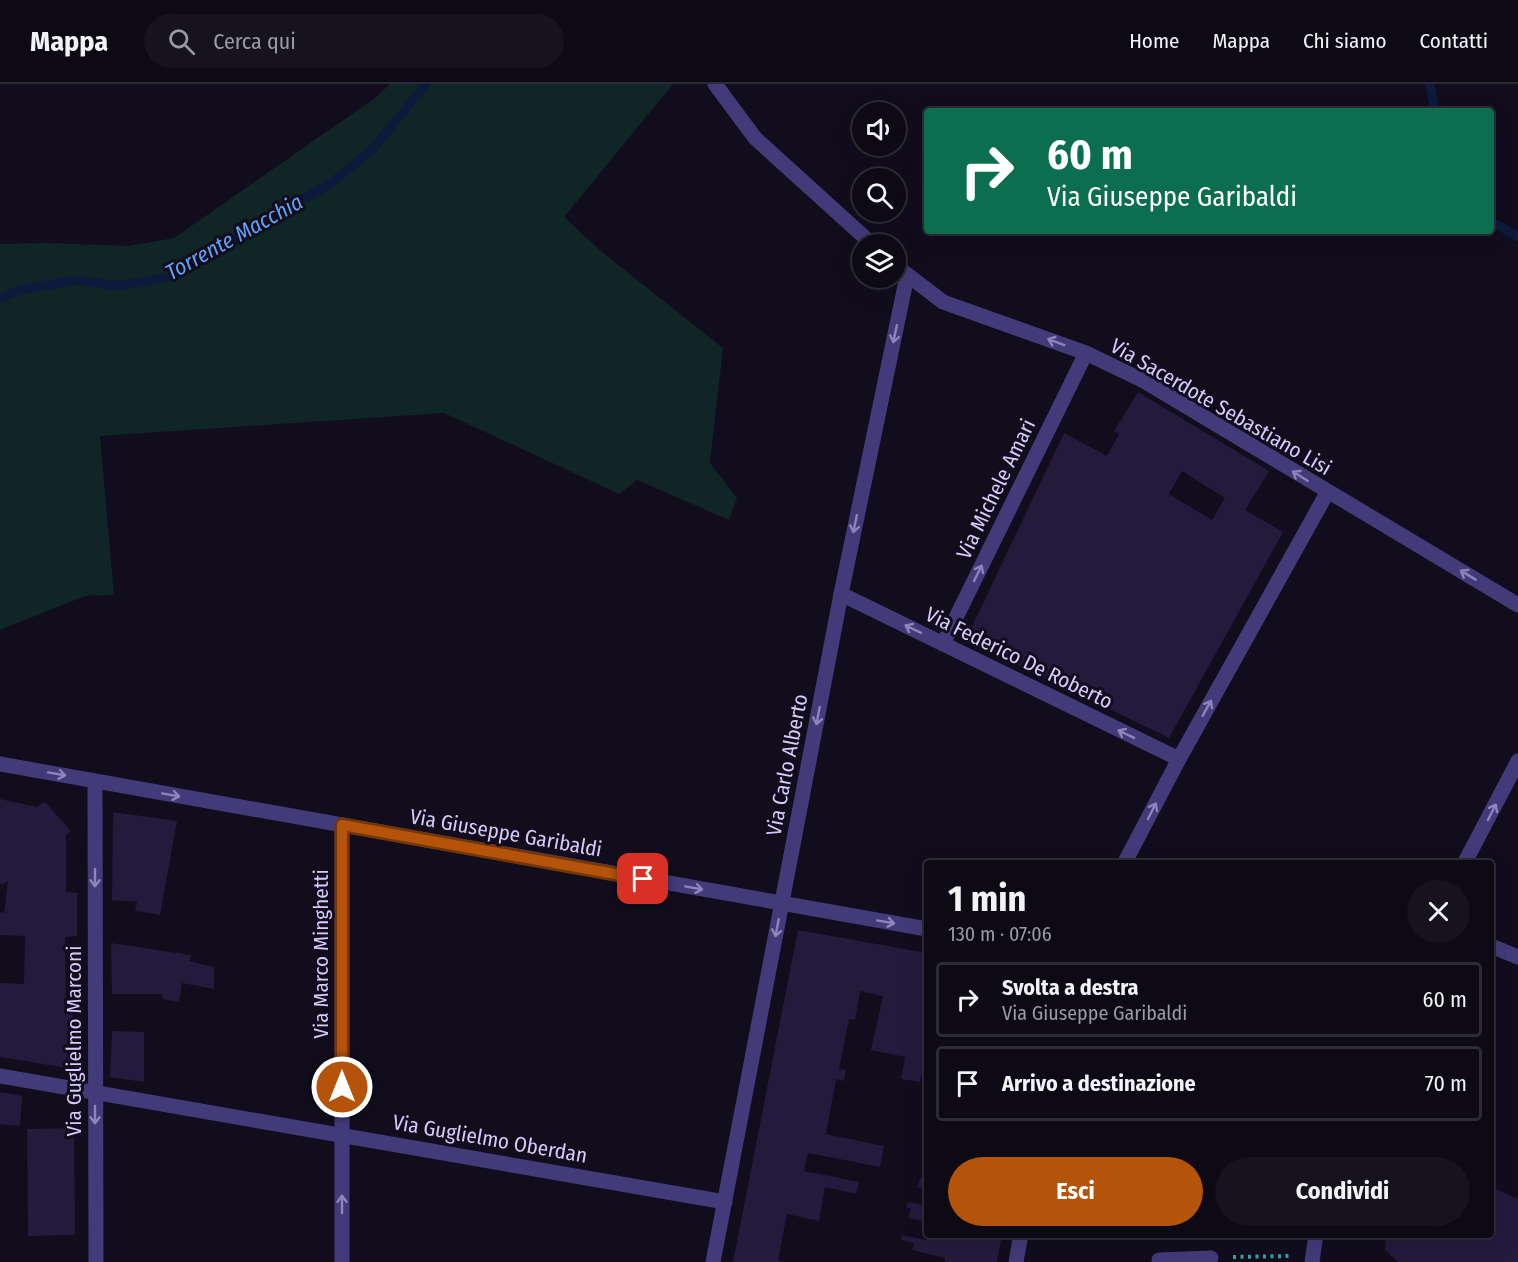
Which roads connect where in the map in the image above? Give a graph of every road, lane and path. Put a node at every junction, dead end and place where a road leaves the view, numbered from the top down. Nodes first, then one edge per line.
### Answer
1 (715, 84) edge
2 (861, 234) edge
3 (907, 276) joint
4 (1086, 353) junction
5 (1327, 493) junction
6 (841, 594) junction
7 (1518, 605) edge
8 (943, 644) junction
9 (1179, 759) junction
10 (1518, 761) edge
11 (0, 764) edge
12 (95, 781) junction
13 (342, 825) junction
14 (1126, 860) edge
15 (1466, 860) edge
16 (782, 904) junction
17 (924, 928) edge
18 (1494, 947) edge
19 (1518, 957) edge
20 (0, 1076) edge
21 (95, 1092) junction
22 (342, 1135) junction
23 (725, 1202) junction
24 (1020, 1238) edge
25 (1315, 1238) edge
26 (1211, 1258) joint
27 (1312, 1260) edge
28 (96, 1262) edge
29 (342, 1262) edge
30 (713, 1262) edge
31 (1016, 1262) edge
32 (1159, 1262) edge

1 - 2 street
4 -> 3 street, Via Sacerdote Sebastiano Lisi
3 -> 6 street, Via Carlo Alberto
5 -> 4 street, Via Sacerdote Sebastiano Lisi
8 -> 4 street, Via Michele Amari
7 -> 5 street, Via Sacerdote Sebastiano Lisi
9 -> 5 street
8 -> 6 street, Via Federico De Roberto
6 -> 16 street, Via Carlo Alberto
9 -> 8 street, Via Federico De Roberto
14 -> 9 street
15 -> 10 street
11 -> 12 street, Via Giuseppe Garibaldi
12 -> 13 street, Via Giuseppe Garibaldi
12 -> 21 street, Via Guglielmo Marconi
13 -> 16 street, Via Giuseppe Garibaldi
13 - 22 street, Via Marco Minghetti
16 -> 17 street, Via Giuseppe Garibaldi
16 -> 23 street, Via Carlo Alberto
18 - 19 street
20 - 21 street, Via Guglielmo Oberdan
21 - 22 street, Via Guglielmo Oberdan
21 -> 28 street, Via Guglielmo Marconi
22 - 23 street, Via Guglielmo Oberdan
29 -> 22 street, Via Marco Minghetti
23 - 30 street, Via Carlo Alberto
24 - 31 street
25 - 27 street
26 - 27 path
26 - 32 street

